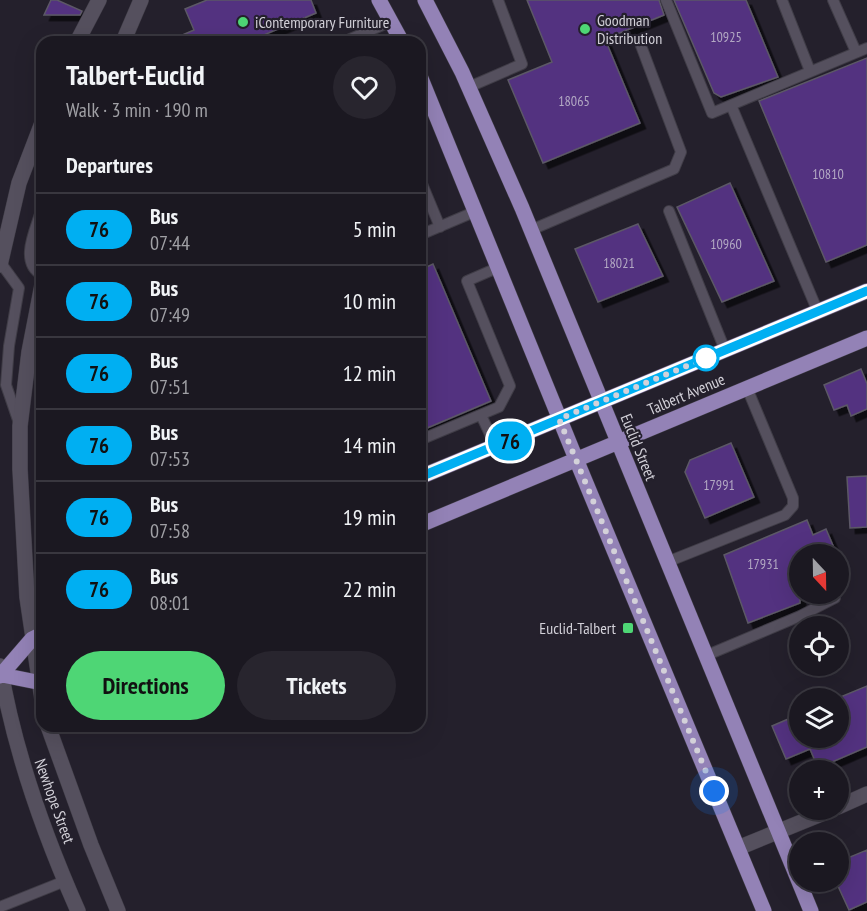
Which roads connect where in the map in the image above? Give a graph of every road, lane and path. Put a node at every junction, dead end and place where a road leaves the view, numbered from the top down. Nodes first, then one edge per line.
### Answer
1 (99, 0) edge
2 (141, 0) edge
3 (379, 0) edge
4 (425, 0) edge
5 (498, 0) edge
6 (666, 0) edge
7 (782, 0) edge
8 (833, 0) edge
9 (390, 22) junction
10 (80, 36) edge
11 (126, 36) edge
12 (366, 36) edge
13 (398, 36) edge
14 (640, 43) dead end
15 (867, 48) edge
16 (856, 52) junction
17 (810, 71) junction
18 (469, 87) junction
19 (426, 91) edge
20 (731, 105) junction
21 (36, 139) edge
22 (426, 193) edge
23 (669, 211) dead end
24 (474, 212) junction
25 (440, 227) junction
26 (36, 229) edge
27 (531, 230) junction
28 (426, 233) edge
29 (0, 263) edge
30 (497, 268) junction
31 (36, 271) edge
32 (867, 291) edge
33 (818, 312) junction
34 (36, 316) edge
35 (867, 338) edge
36 (726, 350) junction
37 (747, 388) junction
38 (602, 402) junction
39 (481, 415) junction
40 (559, 419) junction
41 (20, 426) junction
42 (426, 438) edge
43 (618, 442) junction
44 (496, 447) junction
45 (576, 459) junction
46 (426, 475) edge
47 (426, 522) edge
48 (667, 562) junction
49 (823, 604) edge
50 (36, 627) edge
51 (36, 638) edge
52 (705, 656) junction
53 (0, 672) edge
54 (36, 687) edge
55 (50, 732) edge
56 (867, 794) edge
57 (849, 802) edge
58 (808, 820) edge
59 (778, 833) junction
60 (738, 848) junction
61 (65, 881) junction
62 (0, 907) edge
63 (78, 911) edge
64 (118, 911) edge
65 (764, 911) edge
66 (810, 911) edge

1 - 10 street
2 - 11 street
3 - 9 main road
4 - 18 main road, Euclid Street
5 - 18 lane
6 - 20 lane
7 - 17 lane
8 - 16 lane
9 - 12 lane
9 - 13 main road
14 - 27 lane
15 - 16 lane
16 - 17 lane
17 - 20 lane
18 - 27 main road, Euclid Street
19 - 24 main road
20 - 33 lane
21 - 29 street
22 - 25 lane
23 - 36 lane
24 - 25 lane
24 - 30 main road
25 - 28 lane
26 - 31 lane
27 - 38 main road, Euclid Street
29 - 41 lane
30 - 39 lane
30 - 40 main road
32 - 33 main road, Talbert Avenue
33 - 36 main road, Talbert Avenue
34 - 41 street
35 - 37 main road, Talbert Avenue
36 - 38 main road, Talbert Avenue
37 - 43 main road, Talbert Avenue
37 - 48 lane
38 - 40 main road, Talbert Avenue
38 - 43 main road, Euclid Street
39 - 42 lane
39 - 44 lane
40 - 44 main road, Talbert Avenue
40 - 45 main road
41 - 50 street
43 - 45 main road, Talbert Avenue
43 - 48 main road, Euclid Street
44 - 46 main road, Talbert Avenue
45 - 47 main road, Talbert Avenue
45 - 60 main road
48 - 52 main road, Euclid Street
49 - 52 lane
51 - 53 main road
52 - 59 main road, Euclid Street
53 - 54 main road
53 - 61 street, Newhope Street
55 - 64 street, Newhope Street
56 - 57 street
58 - 59 street
59 - 60 street
59 - 66 main road, Euclid Street
60 - 65 main road
61 - 62 lane
61 - 63 street, Newhope Street

